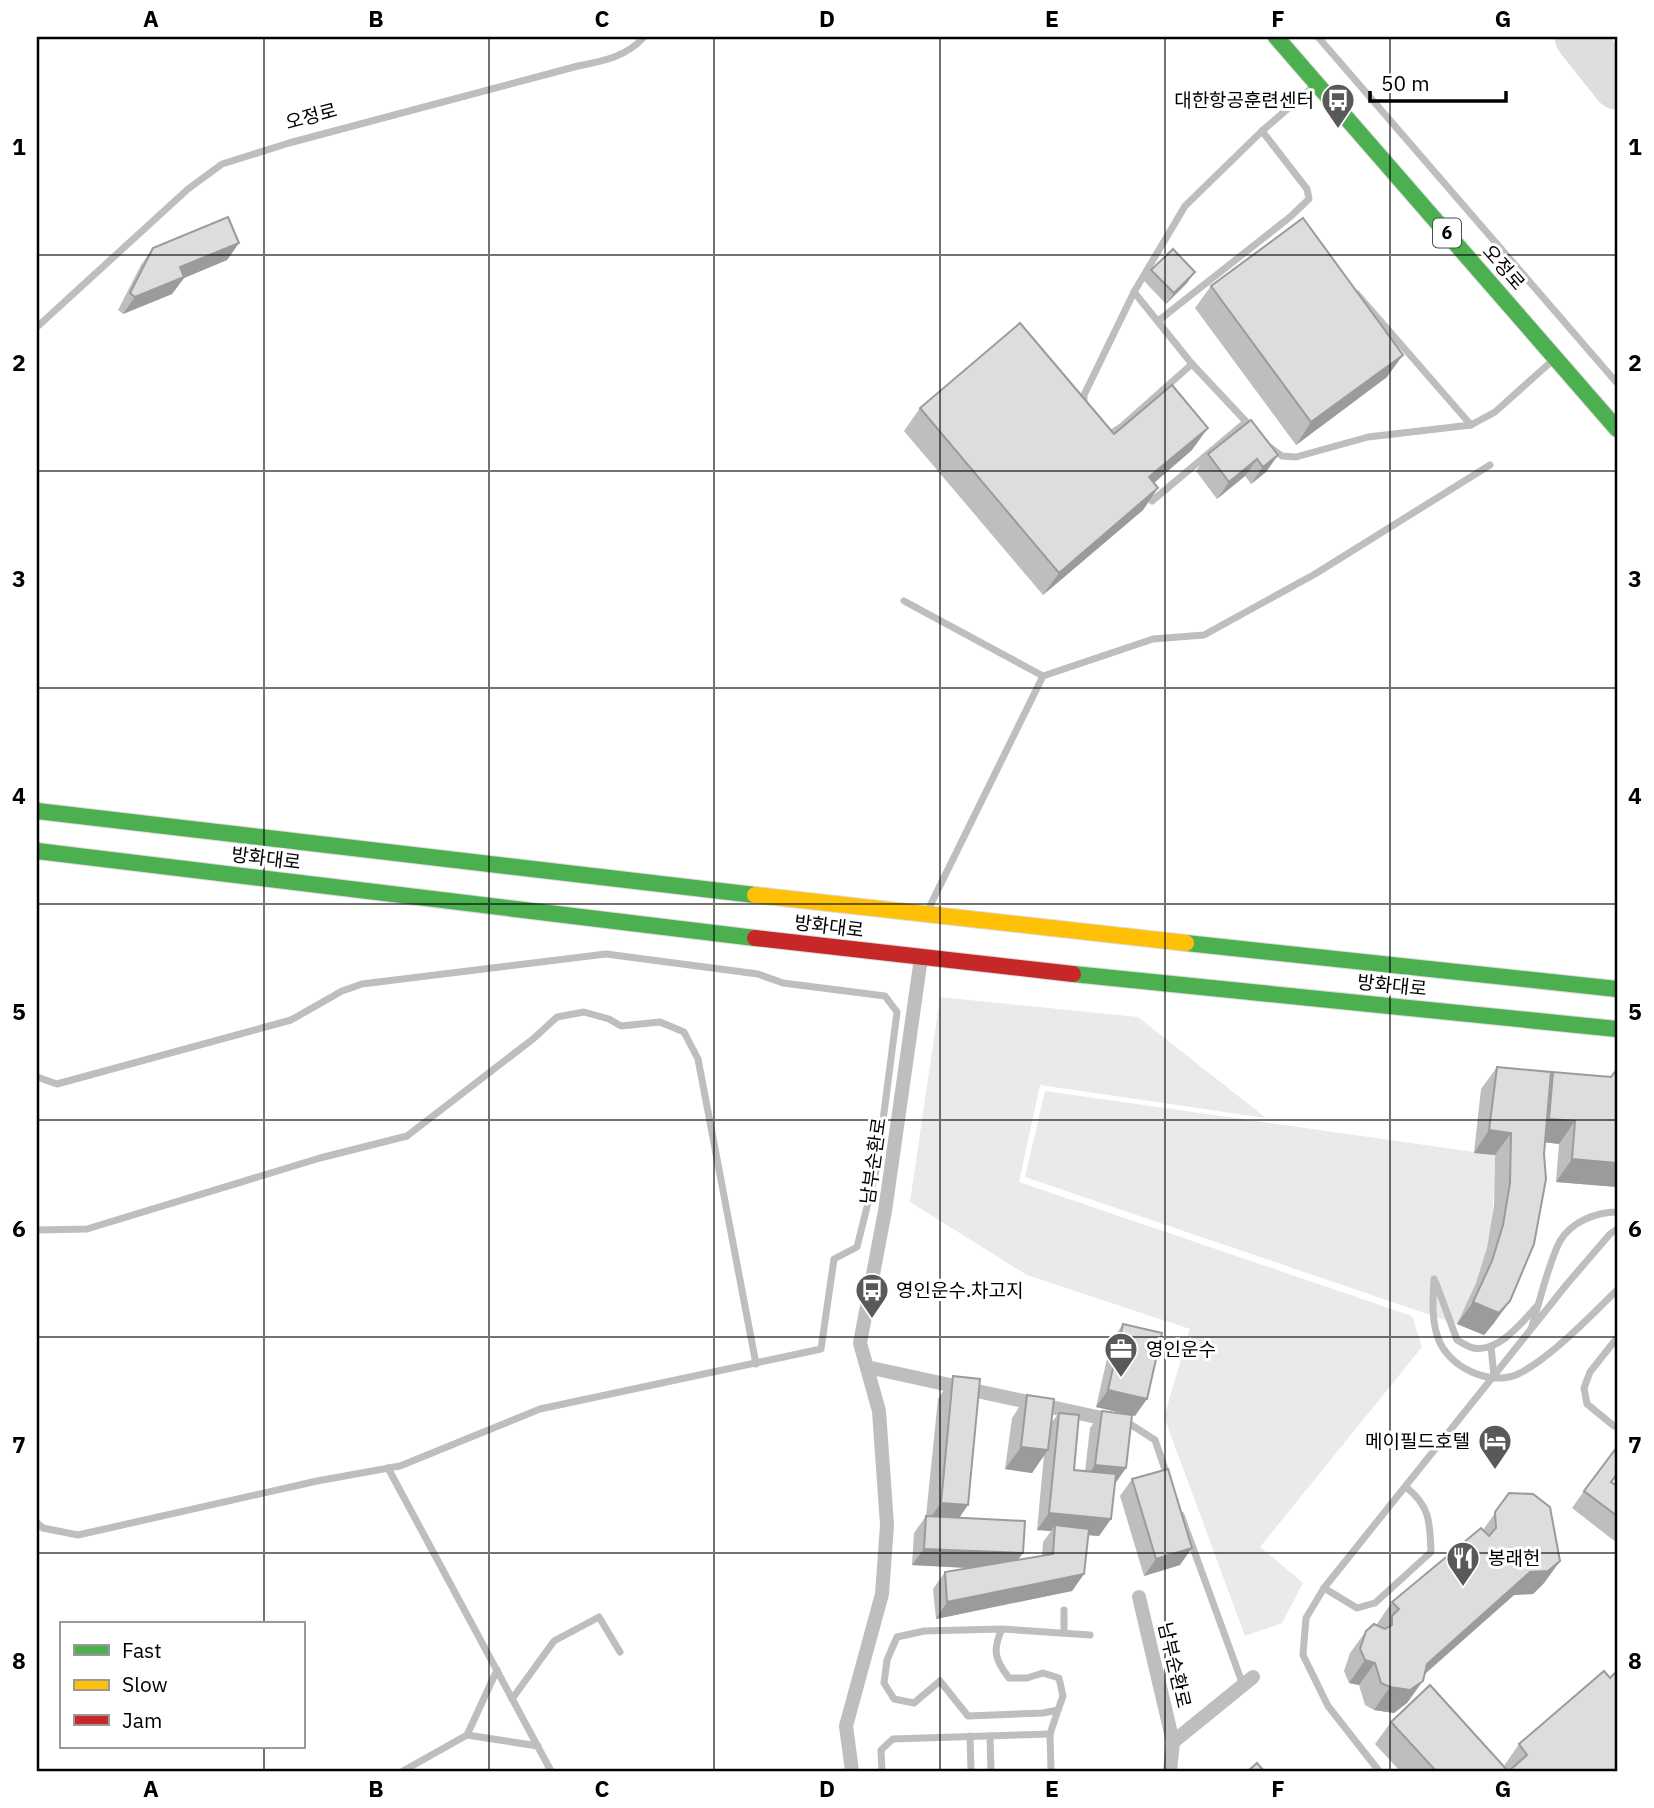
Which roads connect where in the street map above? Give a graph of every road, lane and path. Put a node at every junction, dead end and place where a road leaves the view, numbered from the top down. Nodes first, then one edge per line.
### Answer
1 (644, 37) edge
2 (1276, 37) edge
3 (1318, 37) edge
4 (1317, 83) junction
5 (1262, 131) junction
6 (1290, 217) junction
7 (1300, 227) edge
8 (1354, 290) edge
9 (1134, 292) junction
10 (1158, 321) junction
11 (37, 327) edge
12 (1555, 358) junction
13 (1192, 364) junction
14 (1617, 383) edge
15 (1088, 412) edge
16 (1246, 422) junction
17 (1471, 425) junction
18 (1102, 429) edge
19 (1617, 429) edge
20 (1490, 465) dead end
21 (1152, 501) edge
22 (904, 601) dead end
23 (1043, 676) junction
24 (37, 811) edge
25 (37, 851) edge
26 (925, 915) junction
27 (921, 958) junction
28 (1617, 989) edge
29 (1617, 1029) edge
30 (37, 1077) edge
31 (1617, 1212) edge
32 (37, 1230) edge
33 (1617, 1230) edge
34 (1617, 1290) edge
35 (1538, 1305) junction
36 (1530, 1332) junction
37 (1617, 1338) edge
38 (1491, 1346) junction
39 (756, 1364) junction
40 (867, 1367) junction
41 (1494, 1377) junction
42 (1130, 1424) joint
43 (1614, 1426) dead end
44 (388, 1468) junction
45 (1406, 1487) junction
46 (1173, 1491) edge
47 (1177, 1504) edge
48 (37, 1523) edge
49 (1324, 1588) junction
50 (1139, 1597) dead end
51 (1064, 1610) dead end
52 (1002, 1629) junction
53 (1064, 1633) junction
54 (1090, 1635) dead end
55 (620, 1652) dead end
56 (497, 1670) junction
57 (1248, 1681) joint
58 (512, 1699) junction
59 (1058, 1710) junction
60 (1050, 1734) junction
61 (467, 1735) junction
62 (970, 1736) junction
63 (990, 1736) junction
64 (1173, 1742) junction
65 (538, 1746) junction
66 (403, 1771) edge
67 (551, 1771) edge
68 (852, 1771) edge
69 (882, 1771) edge
70 (971, 1771) edge
71 (991, 1771) edge
72 (1051, 1771) edge
73 (1170, 1771) edge
74 (1379, 1771) edge

1 - 11 lane, 오정로
2 - 4 main road, 오정로 / 6
3 - 14 lane
4 - 5 lane
4 - 12 main road, 오정로 / 6
5 - 6 lane
5 - 9 lane
6 - 7 lane
6 - 10 lane
8 - 17 lane
9 - 10 lane
9 - 15 lane
10 - 13 lane
12 - 17 lane
12 - 19 main road, 오정로 / 6
13 - 16 lane
13 - 18 lane
16 - 17 lane
16 - 21 lane
20 - 23 lane
22 - 23 lane
23 - 26 lane
24 - 26 main road, 방화대로
25 - 27 main road, 방화대로
26 - 28 main road, 방화대로
27 - 29 main road, 방화대로
27 - 40 street, 남부순환로
30 - 39 lane
31 - 35 lane
32 - 39 lane
33 - 36 lane
34 - 41 lane
35 - 36 lane
35 - 38 lane
36 - 41 lane
37 - 43 lane
38 - 41 lane
38 - 41 lane
39 - 44 lane
40 - 42 street
40 - 68 street, 남부순환로
41 - 45 lane
42 - 46 lane
44 - 48 lane
44 - 56 lane
45 - 49 lane
45 - 49 lane
47 - 57 lane
49 - 74 lane
50 - 64 street, 남부순환로
51 - 53 lane
52 - 53 lane
52 - 59 lane
52 - 59 lane
53 - 54 lane
55 - 58 lane
56 - 58 lane
56 - 61 lane
57 - 64 street, 남부순환로
58 - 65 lane
59 - 60 lane
60 - 63 lane
60 - 72 lane
61 - 65 lane
61 - 66 lane
62 - 63 lane
62 - 69 lane
62 - 70 lane
63 - 71 lane
64 - 73 street, 남부순환로
65 - 67 lane

